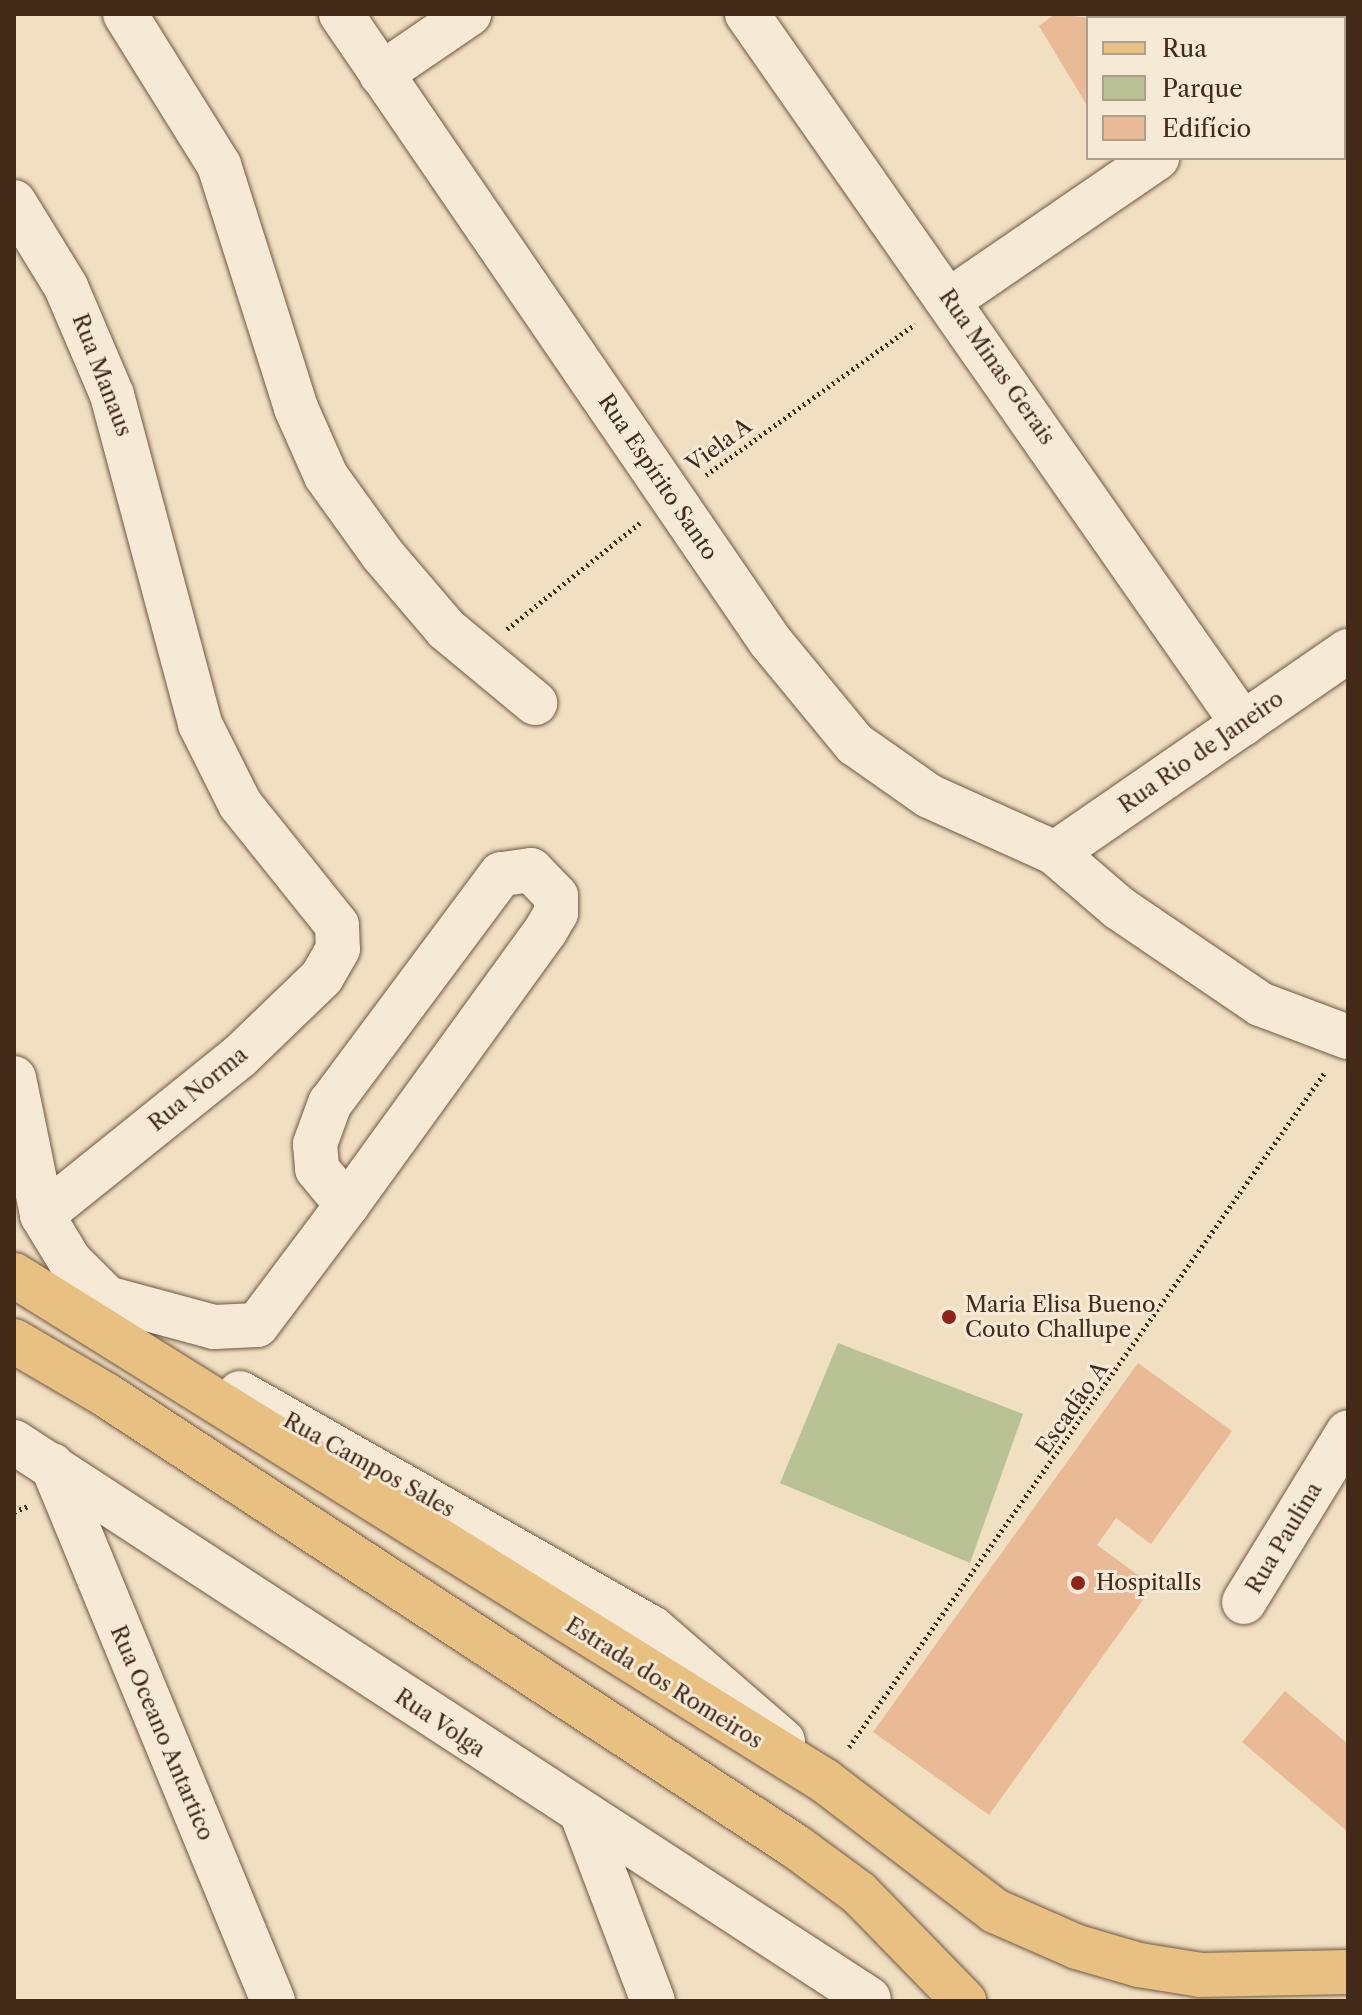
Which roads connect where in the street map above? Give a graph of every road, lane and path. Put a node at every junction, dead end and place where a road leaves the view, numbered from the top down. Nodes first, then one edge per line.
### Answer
1 (125, 14) edge
2 (341, 14) edge
3 (469, 14) edge
4 (747, 14) edge
5 (381, 74) junction
6 (1154, 160) edge
7 (14, 202) edge
8 (951, 299) junction
9 (673, 498) junction
10 (1348, 651) edge
11 (476, 656) junction
12 (535, 703) dead end
13 (1243, 724) junction
14 (1055, 853) junction
15 (338, 949) joint
16 (1339, 1051) edge
17 (14, 1078) edge
18 (347, 1205) junction
19 (42, 1215) junction
20 (14, 1275) edge
21 (103, 1297) junction
22 (14, 1341) edge
23 (1348, 1432) edge
24 (14, 1442) edge
25 (52, 1465) junction
26 (1244, 1602) dead end
27 (825, 1781) junction
28 (583, 1817) junction
29 (1348, 1975) edge
30 (869, 1999) edge
31 (273, 2001) edge
32 (653, 2001) edge
33 (964, 2001) edge
34 (1294, 2001) edge

1 - 11 street
2 - 5 street, Rua Espírito Santo
3 - 5 street
4 - 8 street, Rua Minas Gerais
5 - 9 street, Rua Espírito Santo
6 - 8 street
7 - 15 street, Rua Manaus
8 - 9 path, Viela A
8 - 13 street, Rua Minas Gerais
9 - 11 path, Viela A
9 - 14 street, Rua Espírito Santo
10 - 13 street, Rua Rio de Janeiro
11 - 12 street
13 - 14 street, Rua Rio de Janeiro
14 - 16 street, Rua Espírito Santo
15 - 19 street, Rua Norma
16 - 27 path, Escadão A
17 - 19 street, Rua Campos Sales
18 - 18 street
18 - 21 street
19 - 21 street, Rua Campos Sales
20 - 27 main road, Estrada dos Romeiros
21 - 27 street, Rua Campos Sales
22 - 33 main road
23 - 26 street, Rua Paulina
24 - 25 street, Rua Volga
25 - 28 street, Rua Volga
25 - 31 street, Rua Oceano Antartico
27 - 29 main road, Estrada dos Romeiros
28 - 30 street, Rua Volga
28 - 32 street
29 - 34 main road

